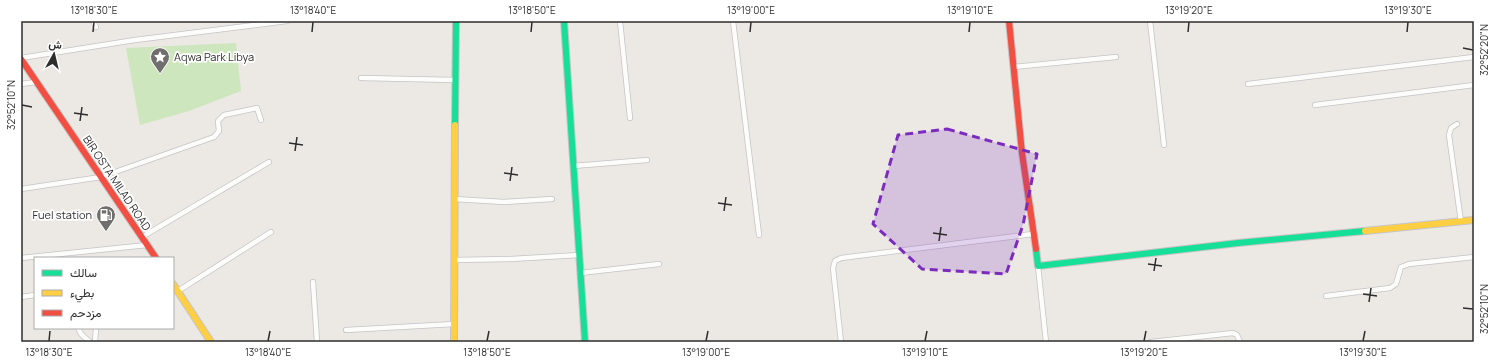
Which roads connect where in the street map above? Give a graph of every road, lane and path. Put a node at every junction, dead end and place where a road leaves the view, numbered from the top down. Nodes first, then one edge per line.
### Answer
1 (93, 21) edge
2 (287, 21) edge
3 (456, 21) edge
4 (564, 21) edge
5 (620, 21) edge
6 (733, 21) edge
7 (1009, 21) edge
8 (1150, 21) edge
9 (96, 27) dead end
10 (1116, 56) dead end
11 (1474, 57) edge
12 (21, 58) edge
13 (1013, 67) junction
14 (361, 78) dead end
15 (455, 80) junction
16 (36, 82) junction
17 (21, 84) edge
18 (1248, 84) dead end
19 (1474, 85) edge
20 (1315, 105) dead end
21 (630, 118) dead end
22 (261, 120) dead end
23 (1457, 124) dead end
24 (1164, 145) dead end
25 (646, 160) dead end
26 (269, 162) dead end
27 (573, 166) junction
28 (101, 177) junction
29 (21, 189) edge
30 (454, 199) junction
31 (552, 199) dead end
32 (1474, 220) edge
33 (1461, 222) junction
34 (271, 232) dead end
35 (1034, 234) junction
36 (759, 235) dead end
37 (142, 237) junction
38 (147, 245) junction
39 (579, 255) junction
40 (155, 257) edge
41 (1474, 257) edge
42 (21, 258) edge
43 (454, 260) junction
44 (659, 264) dead end
45 (1038, 266) junction
46 (580, 273) junction
47 (313, 282) dead end
48 (174, 285) edge
49 (178, 291) junction
50 (34, 295) edge
51 (1326, 296) dead end
52 (21, 297) edge
53 (454, 324) junction
54 (78, 329) edge
55 (96, 329) edge
56 (346, 330) dead end
57 (90, 342) edge
58 (96, 342) edge
59 (212, 342) edge
60 (317, 342) edge
61 (454, 342) edge
62 (584, 342) edge
63 (841, 342) edge
64 (1046, 342) edge
65 (1151, 342) edge
66 (1240, 342) edge

1 - 9 street
2 - 12 street
3 - 15 street
4 - 27 street
5 - 21 street
6 - 36 street
7 - 13 street
8 - 24 street
10 - 13 street
11 - 18 street
12 - 16 street, BIR OSTA MILAD ROAD
13 - 35 street
14 - 15 street
15 - 30 street
16 - 17 street
16 - 28 street, BIR OSTA MILAD ROAD
19 - 20 street
22 - 28 street
23 - 33 street
25 - 27 street
26 - 37 street
27 - 39 street
28 - 29 street
28 - 37 street, BIR OSTA MILAD ROAD
30 - 31 street
30 - 43 street
32 - 33 street
33 - 45 street
34 - 49 street
35 - 45 street
35 - 63 street
37 - 38 street, BIR OSTA MILAD ROAD
38 - 40 street, BIR OSTA MILAD ROAD
38 - 42 street
39 - 43 street
39 - 46 street
41 - 51 street
43 - 53 street
44 - 46 street
45 - 64 street
46 - 62 street
47 - 60 street
48 - 49 street
49 - 59 street
50 - 52 street
53 - 56 street
53 - 61 street
54 - 57 street
55 - 58 street
65 - 66 street

